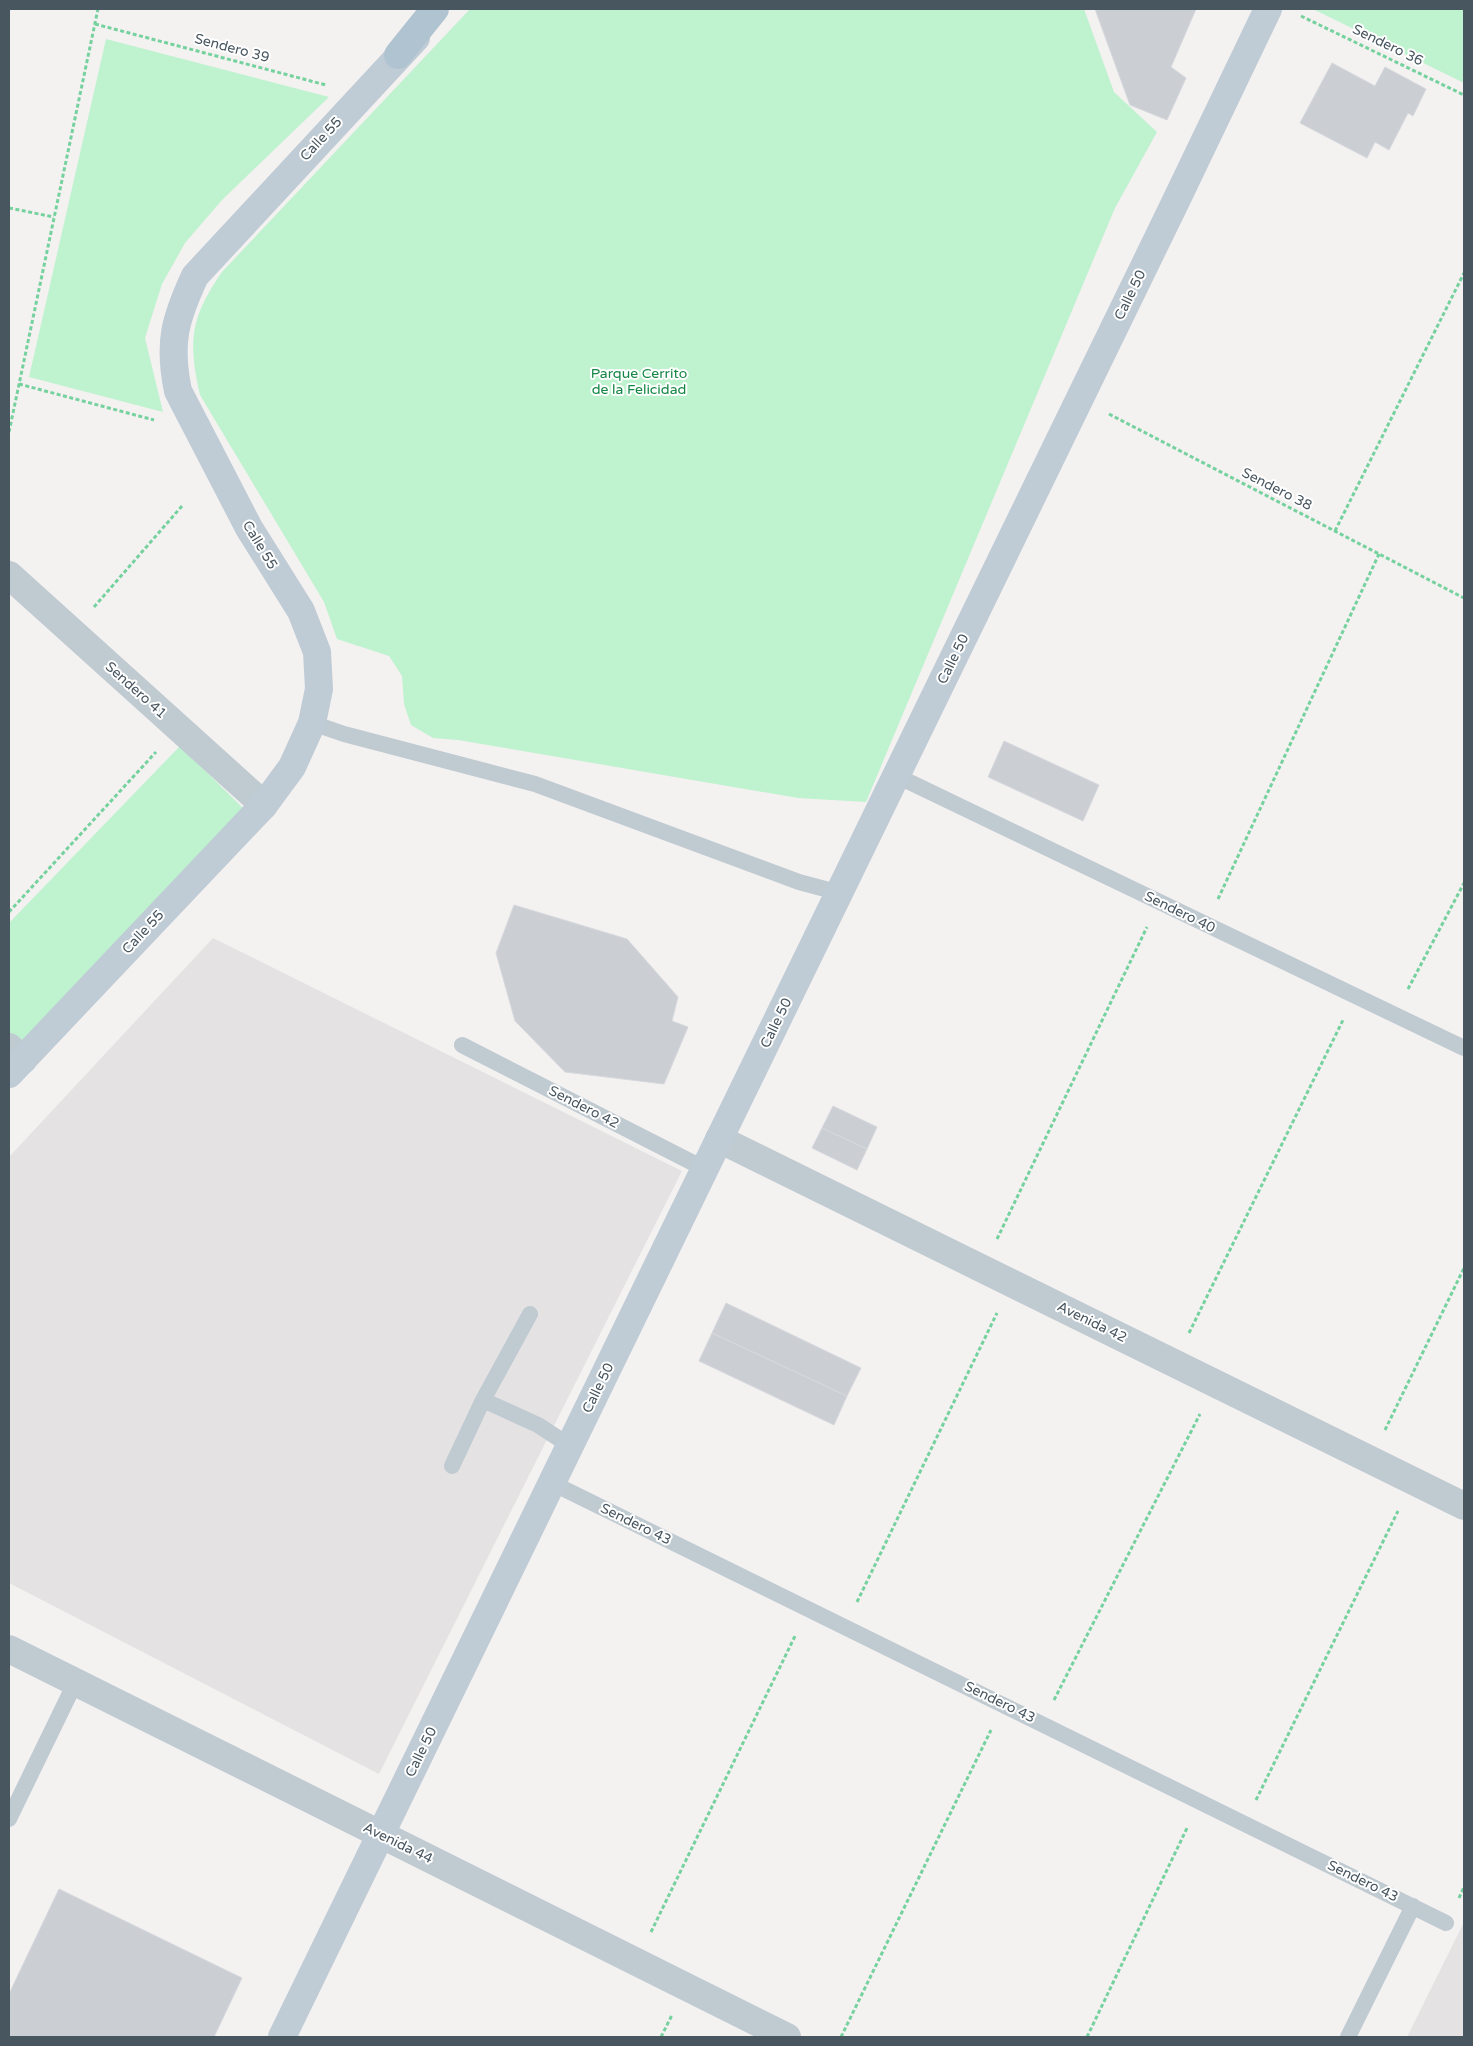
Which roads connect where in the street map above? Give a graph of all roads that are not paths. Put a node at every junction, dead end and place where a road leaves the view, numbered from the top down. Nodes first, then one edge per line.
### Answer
1 (435, 9) edge
2 (445, 9) edge
3 (1268, 9) edge
4 (398, 55) junction
5 (9, 575) edge
6 (312, 723) junction
7 (897, 776) junction
8 (264, 805) junction
9 (840, 893) junction
10 (462, 1045) dead end
11 (1464, 1048) edge
12 (13, 1060) edge
13 (719, 1139) junction
14 (705, 1169) junction
15 (530, 1314) dead end
16 (483, 1400) junction
17 (570, 1446) junction
18 (452, 1466) dead end
19 (552, 1483) junction
20 (1464, 1506) edge
21 (9, 1649) edge
22 (75, 1683) junction
23 (9, 1819) edge
24 (381, 1834) junction
25 (1413, 1906) junction
26 (1446, 1924) dead end
27 (282, 2037) edge
28 (787, 2037) edge
29 (1348, 2037) edge

1 - 4 main road
2 - 4 street, Calle 55
3 - 7 street, Calle 50
4 - 6 street, Calle 55
5 - 8 street, Sendero 41
6 - 8 street, Calle 55
6 - 9 lane
7 - 9 street, Calle 50
7 - 11 lane, Sendero 40
8 - 12 street, Calle 55
9 - 13 street, Calle 50
10 - 14 lane, Sendero 42
13 - 14 street, Calle 50
13 - 20 street, Avenida 42
14 - 17 street, Calle 50
15 - 16 lane
16 - 17 lane
16 - 18 lane
17 - 19 street, Calle 50
19 - 24 street, Calle 50
19 - 25 lane, Sendero 43
21 - 22 street, Avenida 44
22 - 23 lane
22 - 24 street, Avenida 44
24 - 27 street, Calle 50
24 - 28 street, Avenida 44
25 - 26 lane, Sendero 43
25 - 29 lane

